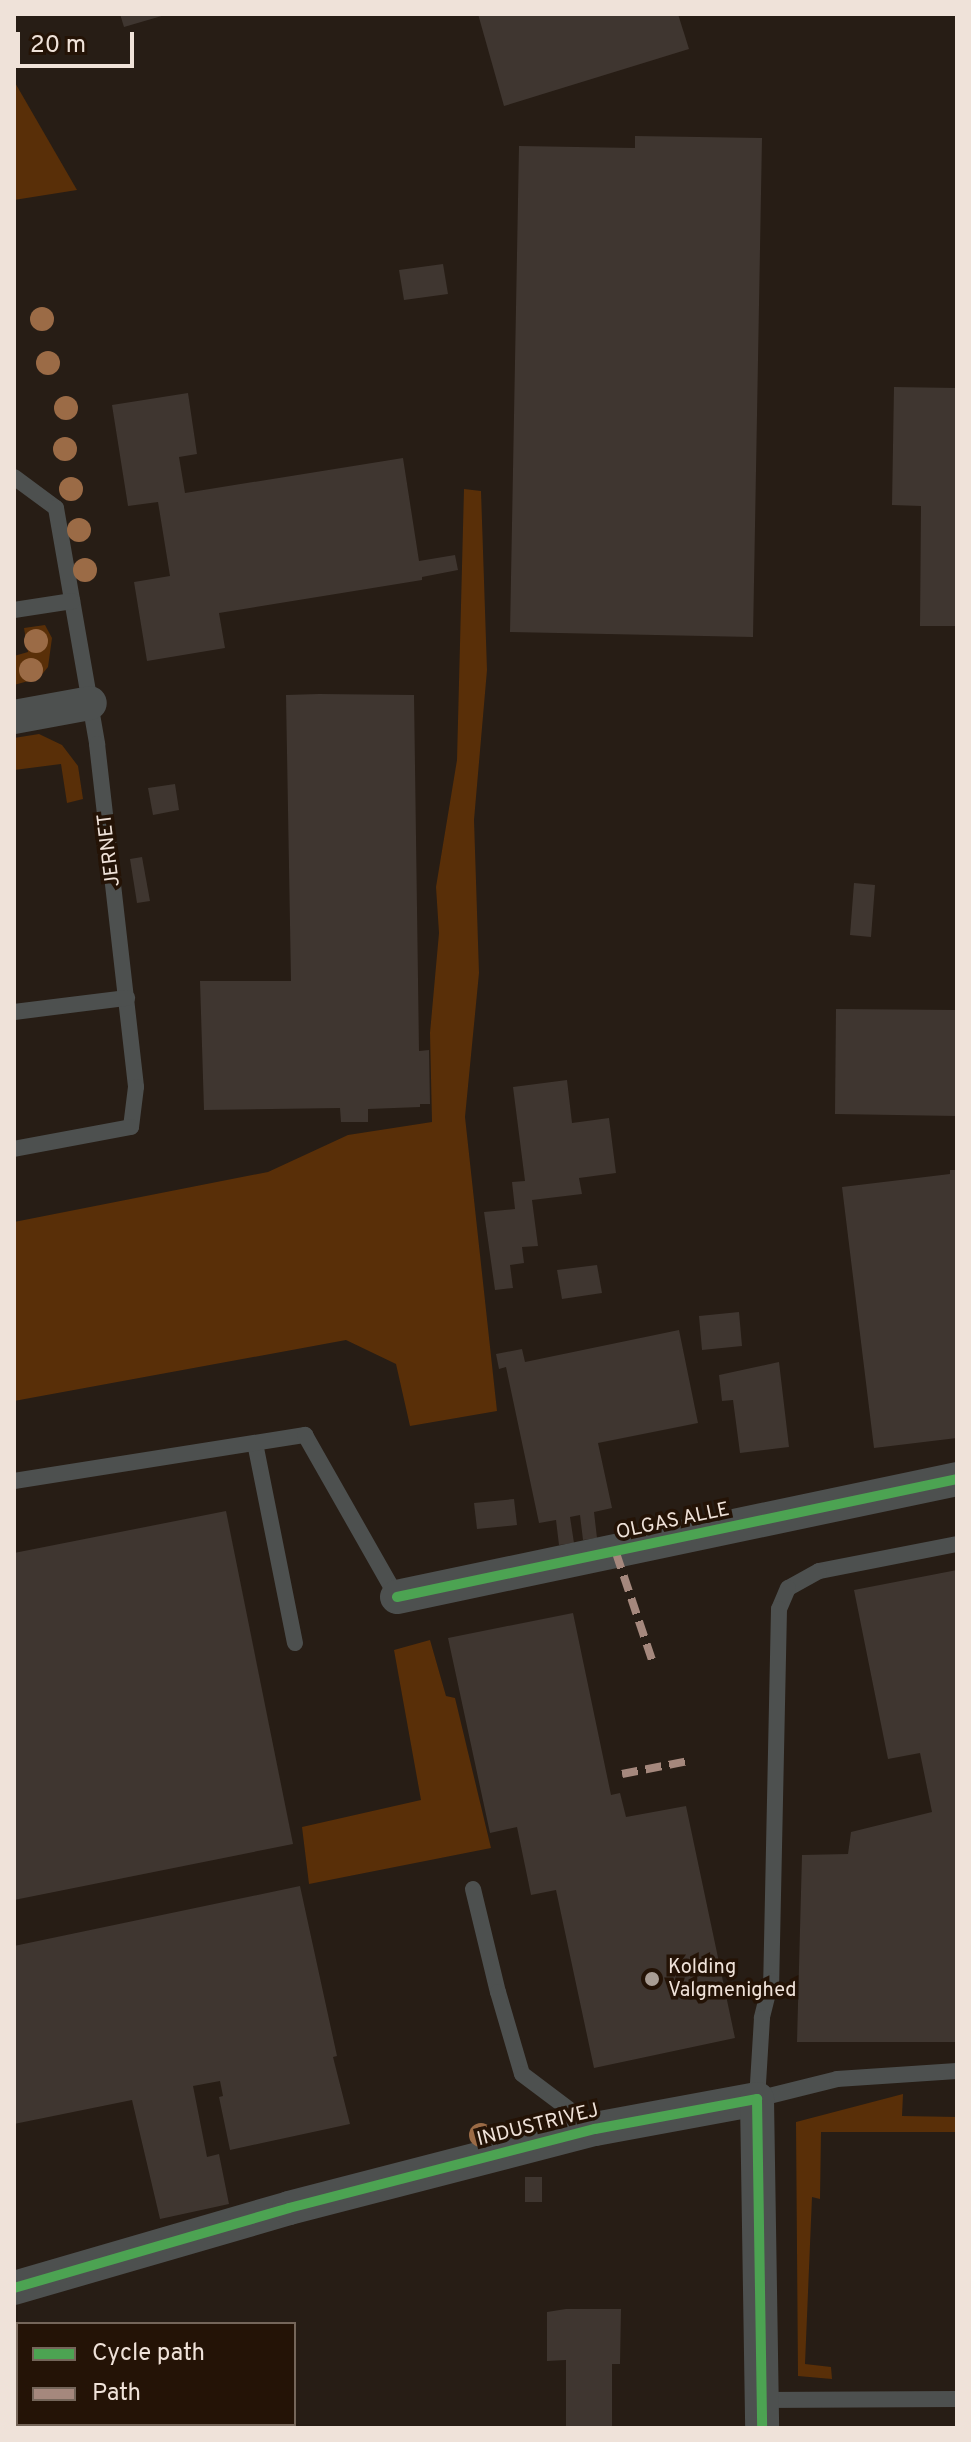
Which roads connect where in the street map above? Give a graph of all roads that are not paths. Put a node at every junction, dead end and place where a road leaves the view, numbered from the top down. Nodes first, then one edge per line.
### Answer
1 (14, 477) edge
2 (72, 601) junction
3 (14, 610) edge
4 (90, 703) junction
5 (14, 717) edge
6 (127, 998) junction
7 (14, 1012) edge
8 (14, 1149) edge
9 (255, 1443) junction
10 (957, 1479) edge
11 (14, 1481) edge
12 (957, 1544) edge
13 (397, 1597) joint
14 (295, 1643) dead end
15 (473, 1889) dead end
16 (957, 2071) edge
17 (757, 2099) junction
18 (595, 2129) junction
19 (14, 2288) edge
20 (957, 2399) edge
21 (762, 2414) edge

1 - 2 lane, JERNET
2 - 3 lane
2 - 4 lane, JERNET
4 - 5 street
4 - 6 lane, JERNET
6 - 7 lane
6 - 8 lane, JERNET
9 - 11 lane
9 - 13 lane
9 - 14 lane
10 - 13 street, OLGAS ALLE
12 - 17 lane
15 - 18 lane
16 - 17 lane
17 - 18 street, INDUSTRIVEJ
17 - 21 street
18 - 19 street, INDUSTRIVEJ
20 - 21 lane

